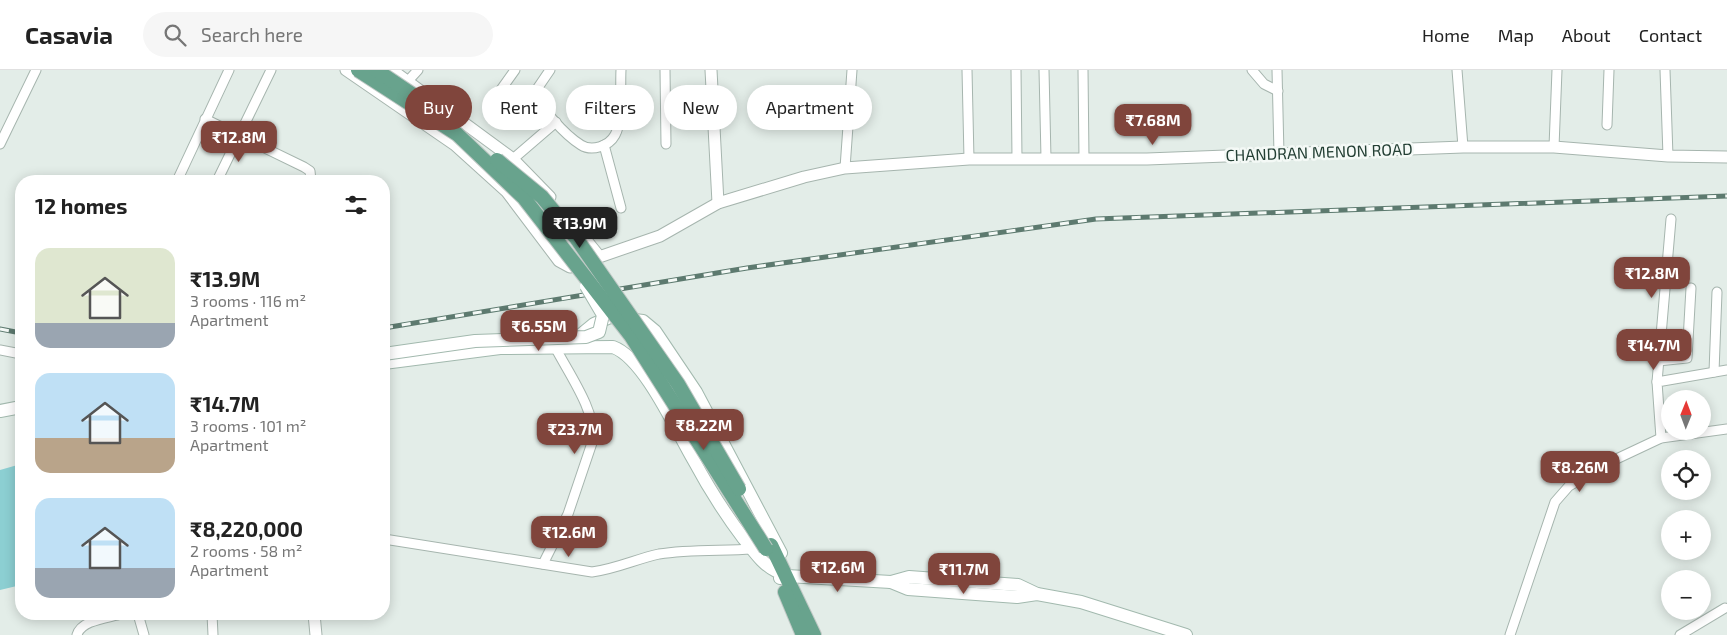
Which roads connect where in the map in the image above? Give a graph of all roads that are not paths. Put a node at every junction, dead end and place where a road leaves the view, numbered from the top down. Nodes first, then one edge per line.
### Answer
1 (36, 70) edge
2 (228, 70) edge
3 (271, 70) edge
4 (346, 70) edge
5 (358, 70) edge
6 (376, 70) edge
7 (392, 70) edge
8 (418, 70) edge
9 (515, 70) edge
10 (550, 70) edge
11 (621, 70) edge
12 (665, 70) edge
13 (711, 70) edge
14 (852, 70) edge
15 (967, 70) edge
16 (1016, 70) edge
17 (1044, 70) edge
18 (1084, 70) edge
19 (1252, 70) edge
20 (1277, 70) edge
21 (1456, 70) edge
22 (1556, 70) edge
23 (1609, 70) edge
24 (1665, 70) edge
25 (407, 82) junction
26 (504, 85) edge
27 (539, 85) edge
28 (1278, 92) junction
29 (205, 119) junction
30 (556, 122) edge
31 (1607, 125) dead end
32 (547, 130) edge
33 (239, 135) junction
34 (0, 144) edge
35 (666, 144) dead end
36 (604, 145) junction
37 (1463, 147) junction
38 (1554, 147) junction
39 (1280, 154) junction
40 (1668, 156) junction
41 (1727, 157) edge
42 (1017, 158) junction
43 (1046, 158) junction
44 (1084, 158) junction
45 (513, 159) junction
46 (969, 159) junction
47 (845, 168) junction
48 (181, 175) edge
49 (220, 175) edge
50 (310, 175) edge
51 (718, 203) junction
52 (622, 208) dead end
53 (1671, 218) dead end
54 (599, 256) junction
55 (581, 268) junction
56 (1691, 288) dead end
57 (1716, 292) dead end
58 (561, 347) junction
59 (0, 350) edge
60 (15, 353) edge
61 (390, 353) edge
62 (1658, 361) junction
63 (390, 362) edge
64 (1727, 370) edge
65 (1714, 372) junction
66 (1657, 382) junction
67 (15, 408) edge
68 (0, 411) edge
69 (1727, 429) edge
70 (1711, 431) edge
71 (1661, 438) joint
72 (390, 541) edge
73 (763, 548) junction
74 (544, 564) junction
75 (782, 573) junction
76 (1725, 608) dead end
77 (101, 620) edge
78 (140, 620) edge
79 (212, 620) edge
80 (315, 620) edge
81 (77, 635) edge
82 (144, 635) edge
83 (213, 635) edge
84 (316, 635) edge
85 (803, 635) edge
86 (814, 635) edge
87 (1186, 635) edge
88 (1510, 635) edge
89 (1680, 635) edge

1 - 34 street
2 - 29 street
3 - 33 street
4 - 54 street, CHANDRAN MENON ROAD
5 - 55 main road, bridge
6 - 73 main road, bridge
7 - 25 street
8 - 25 street
9 - 26 street
10 - 27 street
11 - 36 street
12 - 35 street
13 - 51 street
14 - 47 street
15 - 46 street
16 - 42 street
17 - 43 street
18 - 44 street
19 - 28 street
20 - 28 street
21 - 37 street
22 - 38 street
23 - 31 street
24 - 40 street
25 - 45 street
28 - 39 street
29 - 33 street
29 - 48 street
30 - 36 street
32 - 45 street
33 - 49 street
33 - 50 street
36 - 52 street
37 - 38 street, CHANDRAN MENON ROAD
37 - 39 street, CHANDRAN MENON ROAD
38 - 40 street, CHANDRAN MENON ROAD
39 - 44 street, CHANDRAN MENON ROAD
40 - 41 street, CHANDRAN MENON ROAD
42 - 43 street, CHANDRAN MENON ROAD
42 - 46 street, CHANDRAN MENON ROAD
43 - 44 street, CHANDRAN MENON ROAD
45 - 54 street
46 - 47 street, CHANDRAN MENON ROAD
47 - 51 street, CHANDRAN MENON ROAD
51 - 54 street, CHANDRAN MENON ROAD
53 - 62 street
55 - 61 main road, bridge
55 - 73 main road, bridge
56 - 62 street
57 - 65 street
58 - 63 main road
58 - 73 main road
58 - 74 street
58 - 75 main road
59 - 60 street
62 - 66 street
64 - 65 street
65 - 66 street
66 - 71 street
67 - 68 main road
69 - 70 street
71 - 88 street
72 - 74 street
73 - 74 street
73 - 75 main road
75 - 85 main road
75 - 86 main road
75 - 87 main road
76 - 89 street
77 - 81 street
78 - 82 street
79 - 83 street
80 - 84 street

